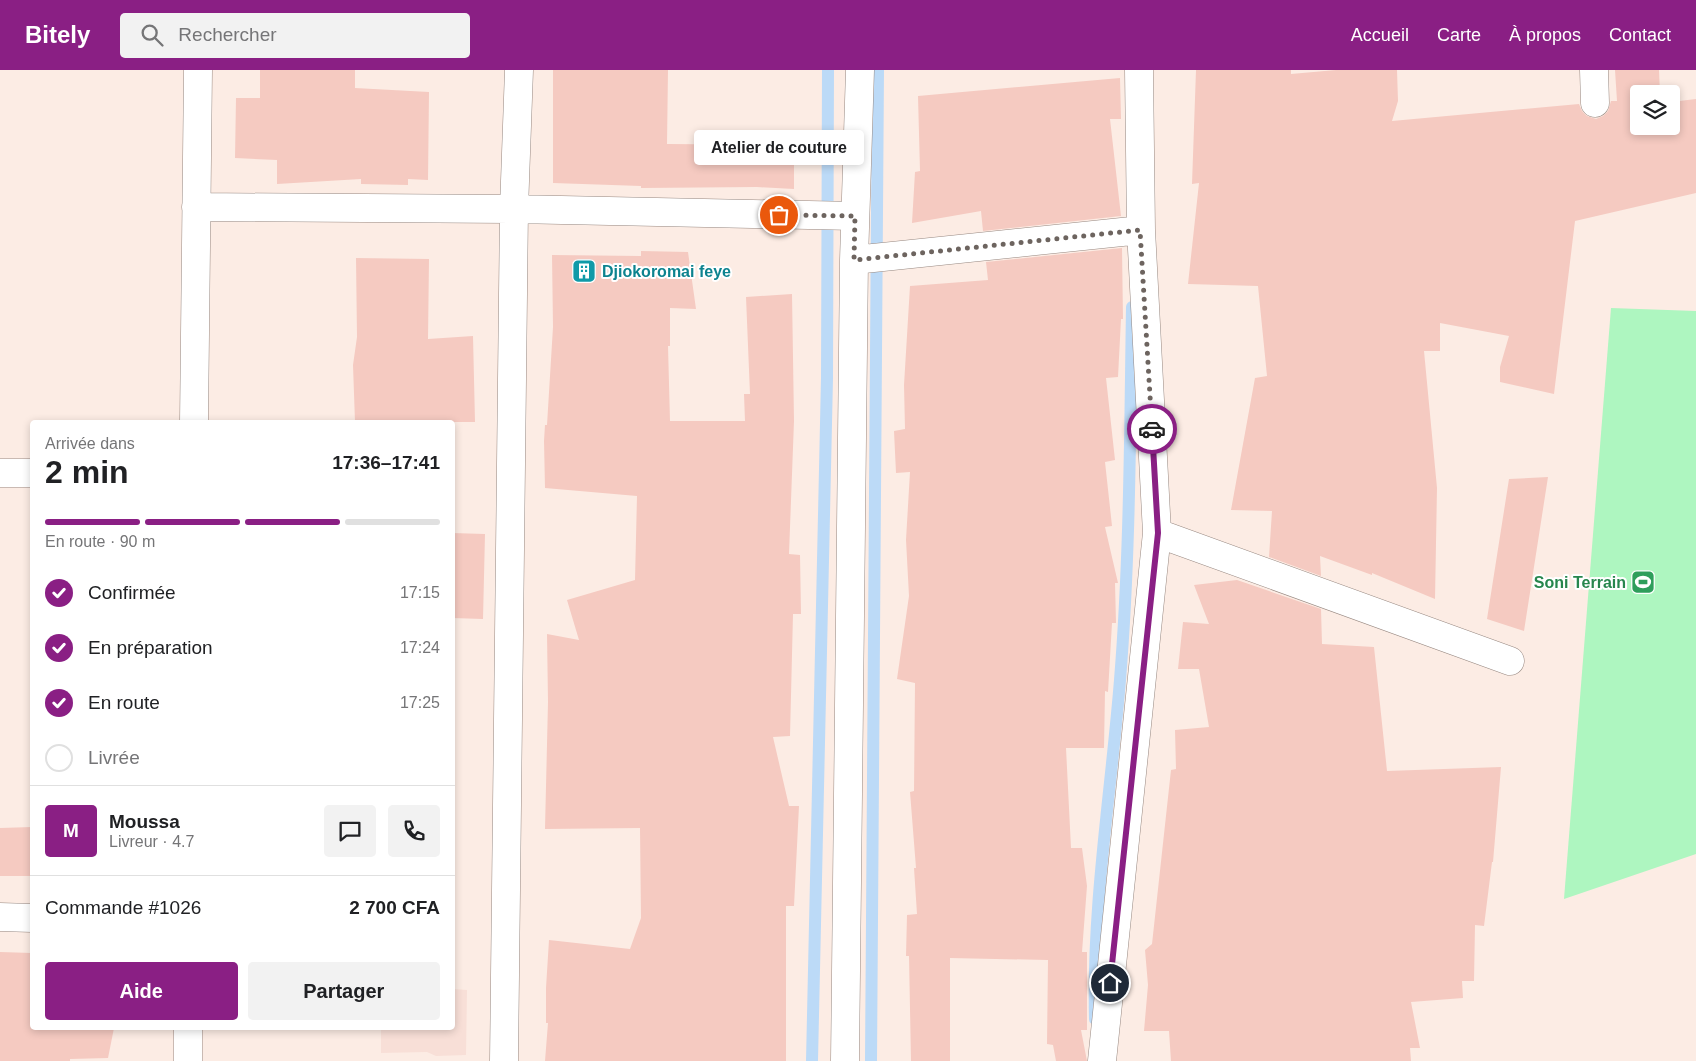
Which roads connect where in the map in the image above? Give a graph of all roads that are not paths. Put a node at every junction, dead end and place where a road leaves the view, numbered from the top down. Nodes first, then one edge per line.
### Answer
1 (198, 70) edge
2 (519, 70) edge
3 (860, 70) edge
4 (1139, 70) edge
5 (1594, 70) edge
6 (1595, 103) dead end
7 (196, 207) junction
8 (514, 209) junction
9 (855, 216) junction
10 (1140, 230) junction
11 (854, 260) junction
12 (194, 420) edge
13 (0, 473) edge
14 (30, 473) edge
15 (1158, 533) junction
16 (1510, 661) dead end
17 (0, 917) edge
18 (30, 918) edge
19 (188, 1030) edge
20 (188, 1061) edge
21 (504, 1061) edge
22 (845, 1061) edge
23 (1102, 1061) edge

1 - 7 street
2 - 8 street
3 - 9 street
4 - 10 street
5 - 6 street
7 - 8 street
7 - 12 street
8 - 9 street
8 - 21 street
9 - 11 street
10 - 11 street
10 - 15 street
11 - 22 street
13 - 14 street
15 - 16 street
15 - 23 street
17 - 18 street
19 - 20 street

